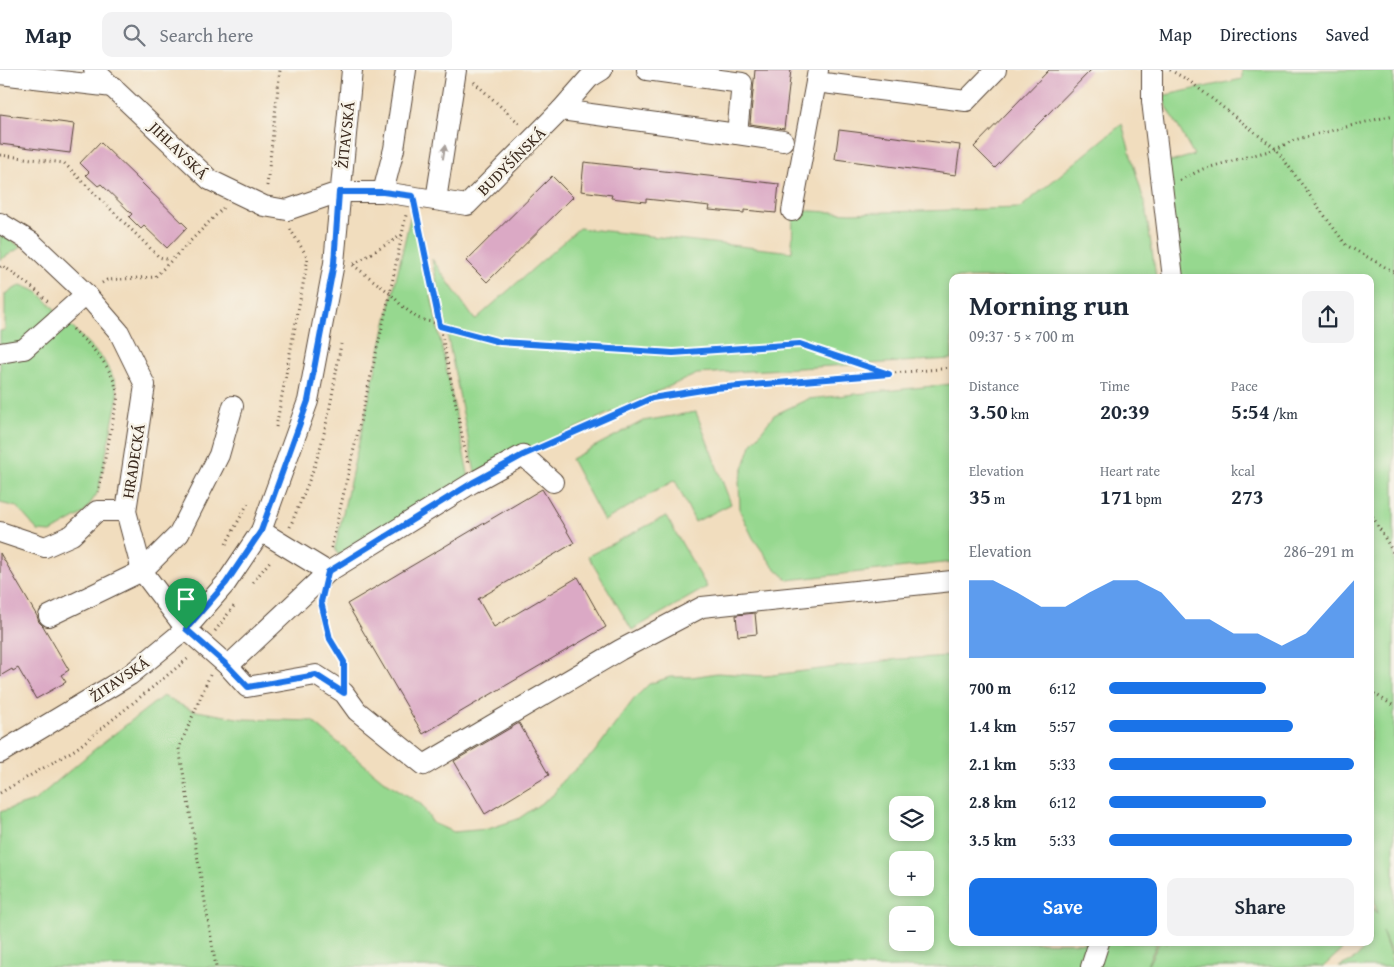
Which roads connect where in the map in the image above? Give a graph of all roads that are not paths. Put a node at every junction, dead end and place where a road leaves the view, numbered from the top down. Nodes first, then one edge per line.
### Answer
1 (94, 70) edge
2 (352, 70) edge
3 (406, 70) edge
4 (602, 70) edge
5 (647, 70) edge
6 (996, 70) edge
7 (1152, 70) edge
8 (0, 74) edge
9 (463, 75) edge
10 (817, 76) edge
11 (113, 87) junction
12 (561, 110) junction
13 (737, 134) junction
14 (783, 141) dead end
15 (339, 192) junction
16 (383, 192) junction
17 (436, 200) junction
18 (792, 211) dead end
19 (0, 223) edge
20 (1172, 274) edge
21 (86, 294) junction
22 (0, 352) edge
23 (233, 406) dead end
24 (553, 482) dead end
25 (126, 510) junction
26 (261, 531) junction
27 (0, 532) edge
28 (142, 570) junction
29 (328, 572) junction
30 (949, 581) edge
31 (49, 616) dead end
32 (186, 629) junction
33 (217, 656) junction
34 (0, 753) edge
35 (1098, 946) edge
36 (1091, 967) edge

1 - 11 street, JIHLAVSKÁ
2 - 15 street, ŽITAVSKÁ
3 - 16 street
4 - 12 street, BUDYŠÍNSKÁ
5 - 13 street
6 - 10 street
7 - 20 street
8 - 11 street
17 -> 9 street
10 - 18 street
11 - 15 street, JIHLAVSKÁ
12 - 13 street
12 - 17 street, BUDYŠÍNSKÁ
13 - 14 street
15 - 16 street, BUDYŠÍNSKÁ
15 - 26 street, ŽITAVSKÁ
16 - 17 street, BUDYŠÍNSKÁ
19 - 21 street, HRADECKÁ
21 - 22 street
21 - 25 street, HRADECKÁ
23 - 28 street
24 - 29 street
25 - 27 street
25 - 28 street, HRADECKÁ
26 - 29 street
26 - 32 street, ŽITAVSKÁ
28 - 31 street
28 - 32 street, HRADECKÁ
29 - 33 street
30 - 33 street, HRADECKÁ
32 - 33 street, HRADECKÁ
32 - 34 street, ŽITAVSKÁ
35 - 36 street

